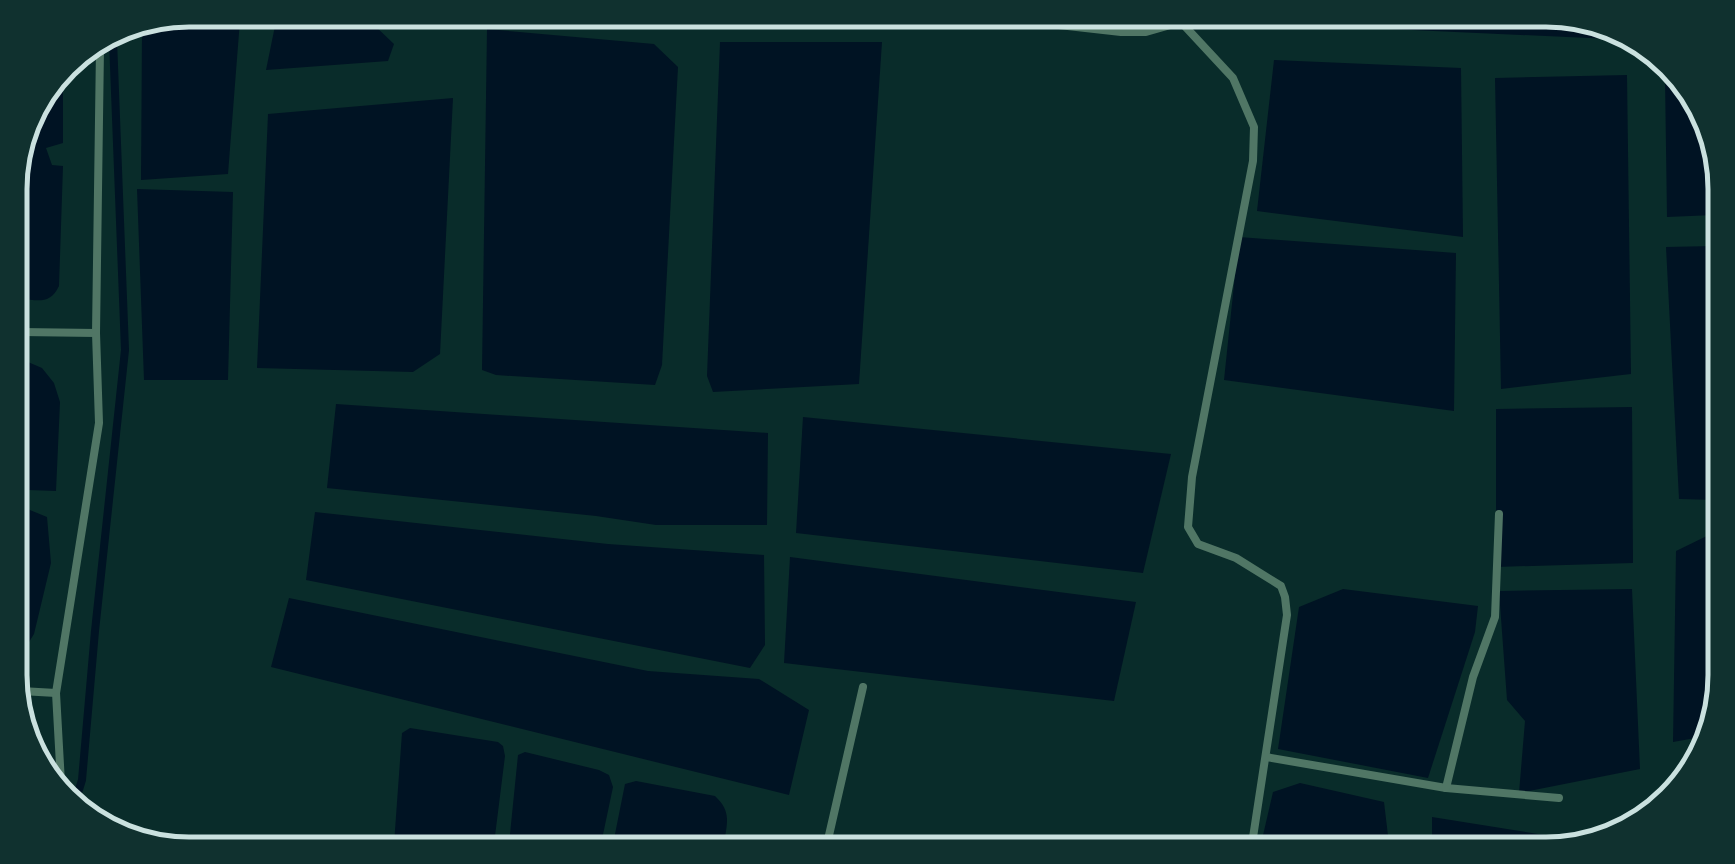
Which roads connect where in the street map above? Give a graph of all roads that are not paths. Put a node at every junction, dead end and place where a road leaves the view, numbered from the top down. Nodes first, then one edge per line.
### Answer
1 (1076, 27) edge
2 (1162, 27) edge
3 (1186, 27) edge
4 (100, 53) edge
5 (27, 332) edge
6 (96, 333) junction
7 (1499, 514) dead end
8 (862, 687) dead end
9 (28, 691) edge
10 (56, 694) junction
11 (1266, 757) junction
12 (61, 775) edge
13 (1446, 788) junction
14 (1559, 798) dead end
15 (829, 837) edge
16 (1253, 837) edge

1 - 2 lane
3 - 11 lane
4 - 6 lane
5 - 6 lane
6 - 10 lane
7 - 13 lane
8 - 15 lane
9 - 10 lane
10 - 12 lane
11 - 13 lane
11 - 16 lane
13 - 14 lane

